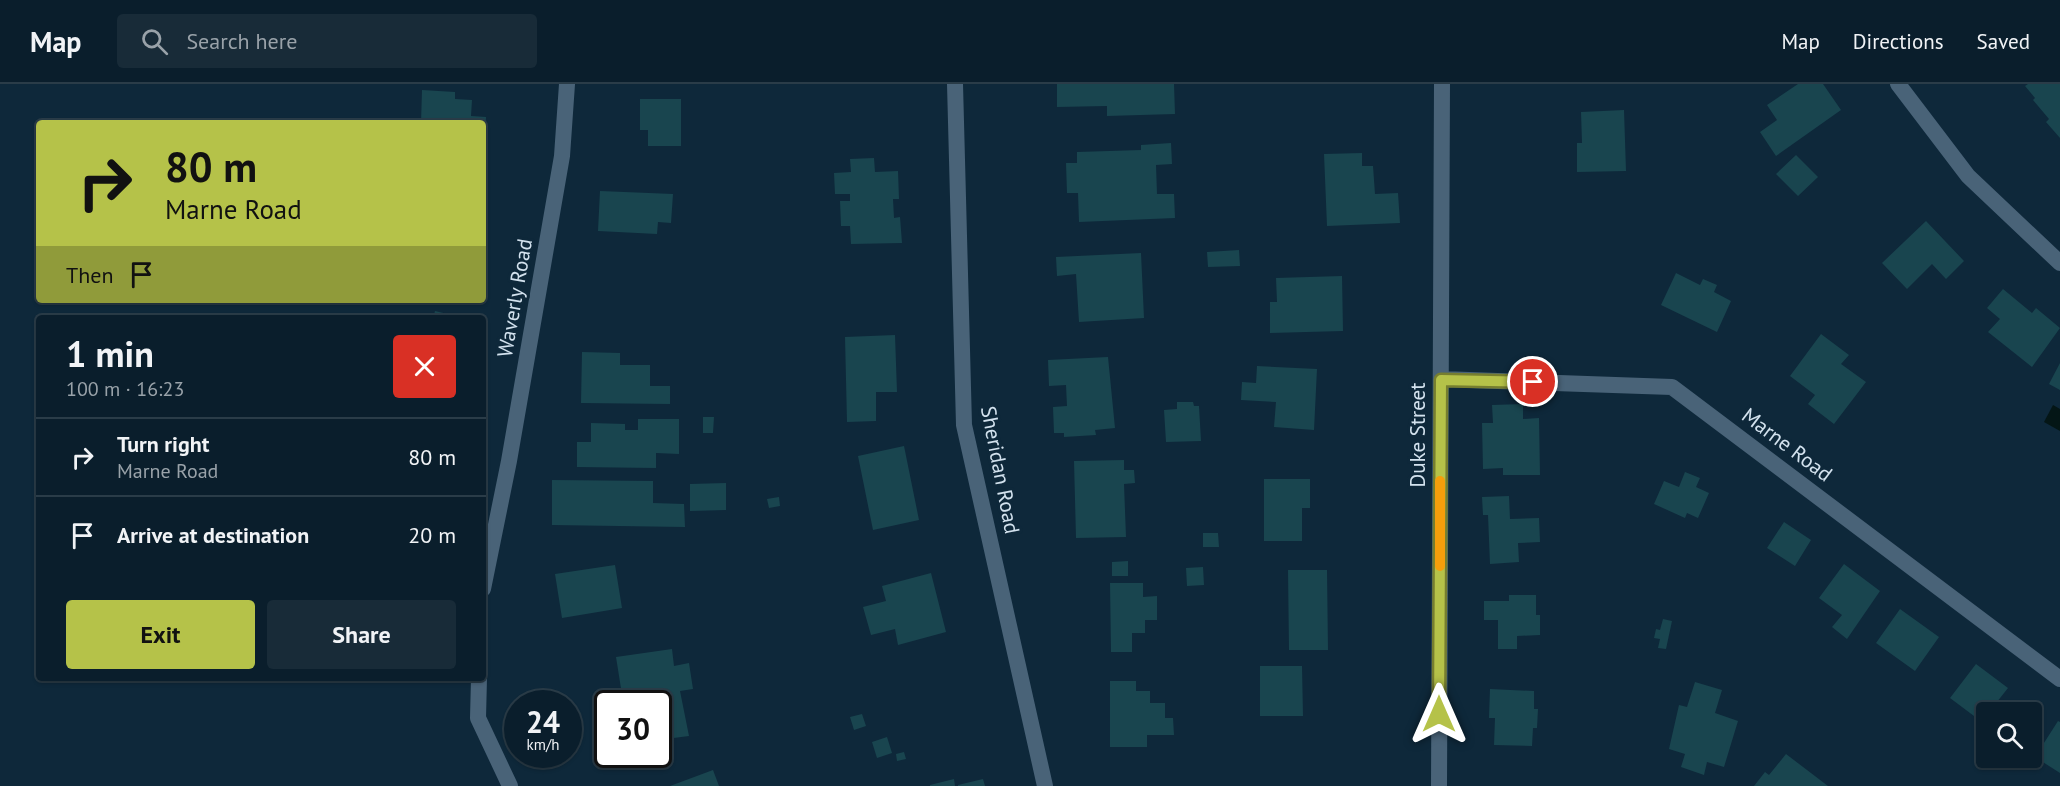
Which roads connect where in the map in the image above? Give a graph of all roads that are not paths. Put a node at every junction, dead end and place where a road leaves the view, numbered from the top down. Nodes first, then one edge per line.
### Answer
1 (567, 84) edge
2 (955, 84) edge
3 (1442, 84) edge
4 (1898, 84) edge
5 (2060, 263) edge
6 (1441, 380) junction
7 (486, 574) edge
8 (2060, 679) edge
9 (479, 681) edge
10 (510, 786) edge
11 (1045, 786) edge
12 (1438, 786) edge

1 - 7 street, Waverly Road
2 - 11 street, Sheridan Road
3 - 6 street, Duke Street
4 - 5 street
6 - 8 street, Marne Road
6 - 12 street, Duke Street
9 - 10 street

